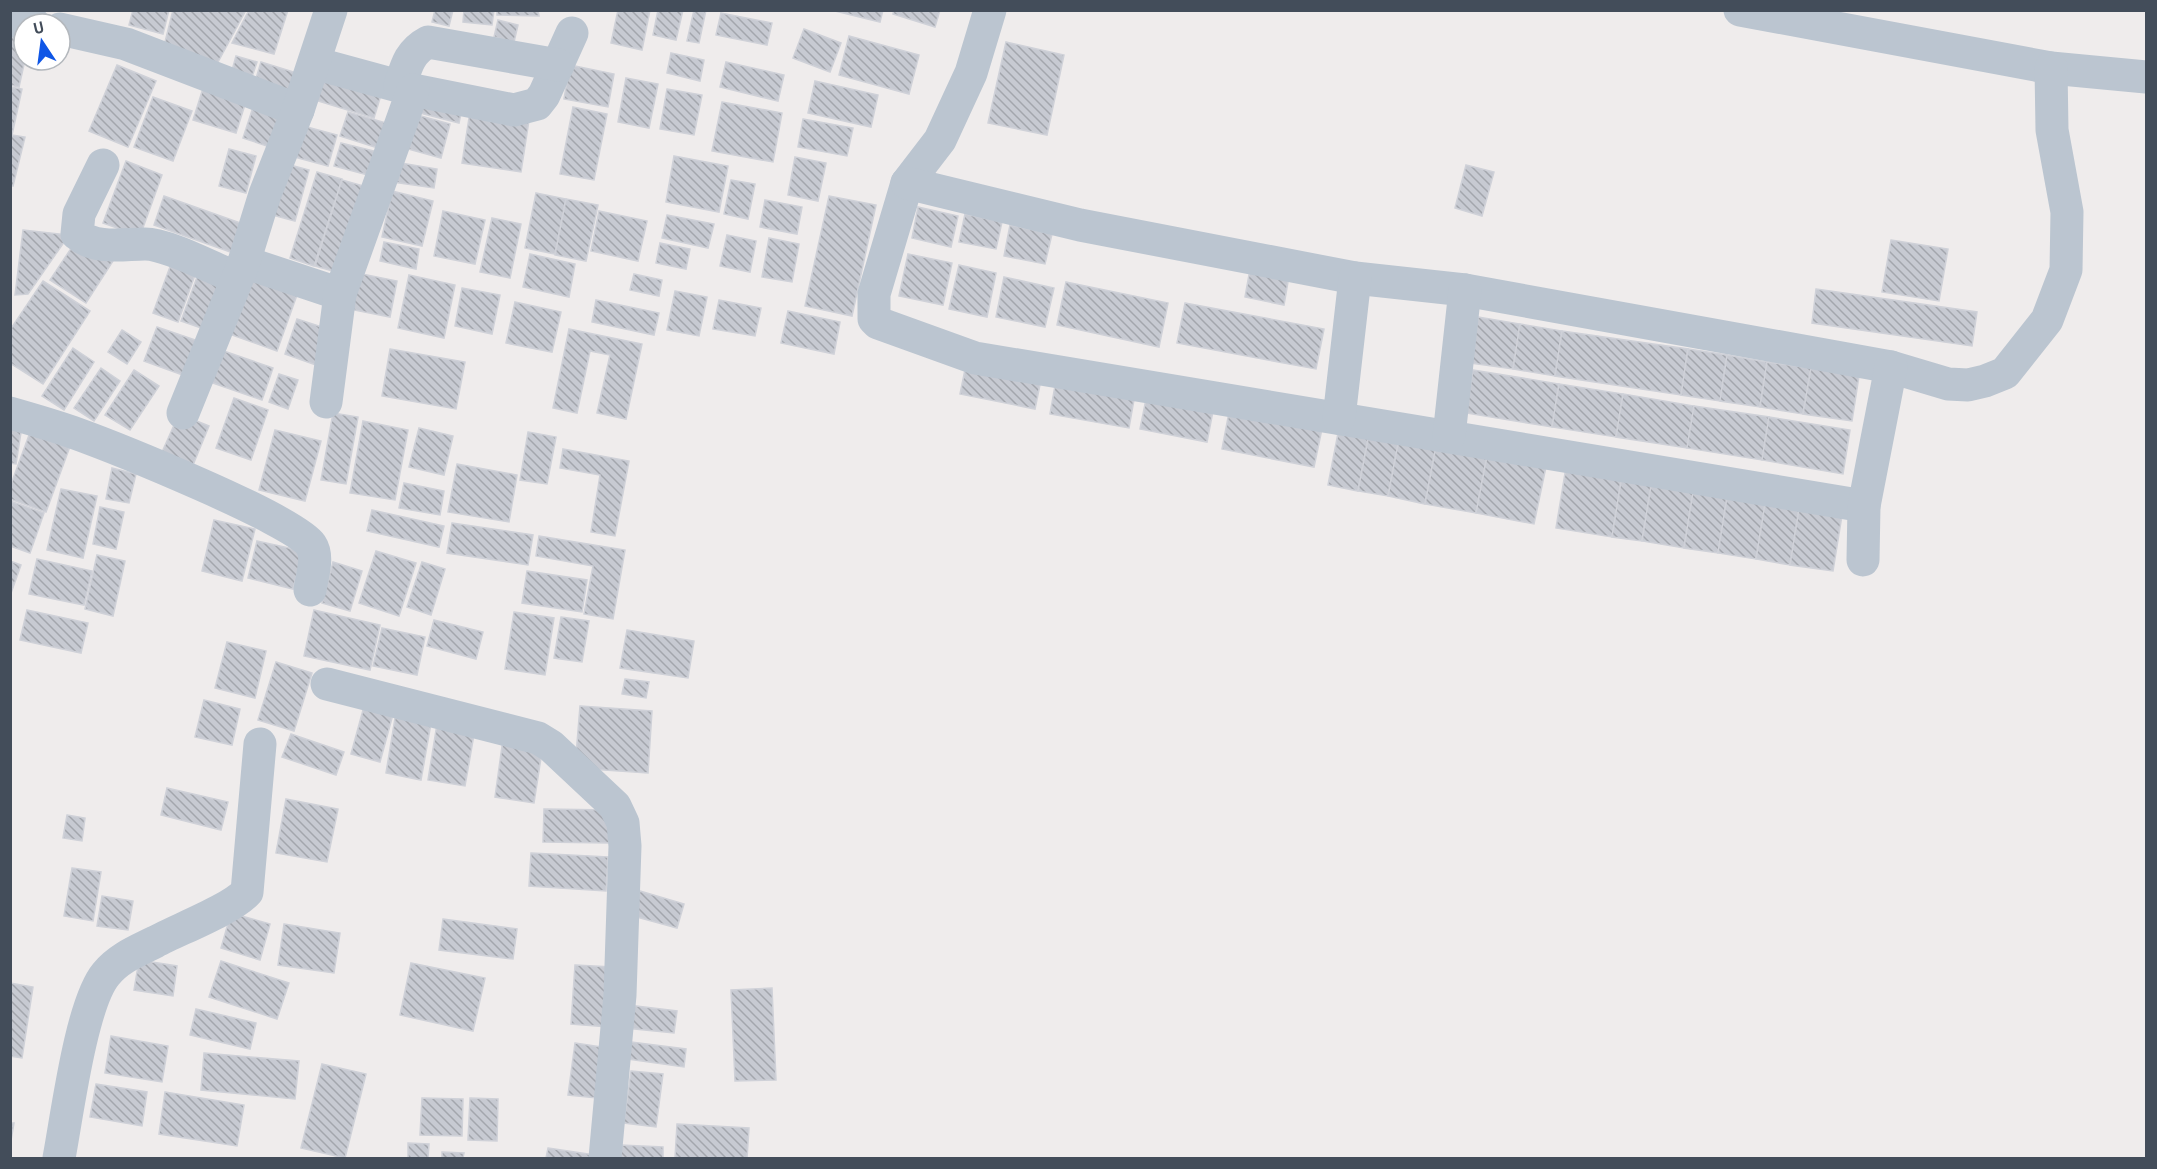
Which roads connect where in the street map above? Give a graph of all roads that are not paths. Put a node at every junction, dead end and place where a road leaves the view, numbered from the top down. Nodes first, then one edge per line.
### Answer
1 (331, 10) edge
2 (990, 10) edge
3 (1740, 10) edge
4 (72, 31) edge
5 (572, 33) dead end
6 (314, 63) junction
7 (558, 65) junction
8 (2051, 68) junction
9 (2146, 77) edge
10 (406, 88) junction
11 (298, 110) junction
12 (103, 165) dead end
13 (907, 183) junction
14 (241, 270) junction
15 (1355, 278) junction
16 (1465, 290) junction
17 (340, 294) junction
18 (1891, 367) junction
19 (326, 402) dead end
20 (10, 413) edge
21 (183, 413) dead end
22 (1339, 418) junction
23 (1449, 436) junction
24 (1864, 506) junction
25 (1863, 560) dead end
26 (310, 590) dead end
27 (327, 684) dead end
28 (260, 744) dead end
29 (59, 1158) edge
30 (605, 1158) edge

1 - 6 street
2 - 13 street
3 - 8 street
4 - 11 street
5 - 7 street
6 - 10 street
6 - 11 street
7 - 10 street
7 - 10 street
8 - 9 street
8 - 18 street
10 - 17 street
11 - 14 street
12 - 14 street
13 - 15 street
13 - 22 street
14 - 17 street
14 - 21 street
15 - 16 street
15 - 22 street
16 - 18 street
16 - 23 street
17 - 19 street
18 - 24 street
20 - 26 street
22 - 23 street
23 - 24 street
24 - 25 street
27 - 30 street
28 - 29 street

